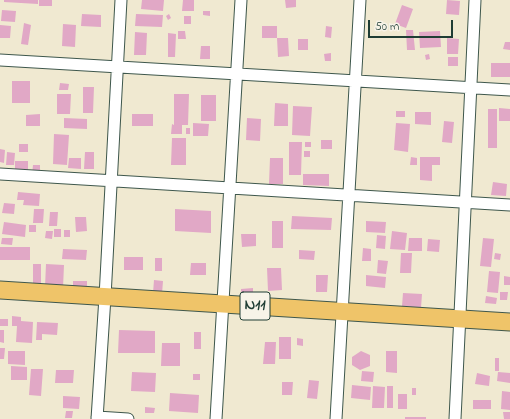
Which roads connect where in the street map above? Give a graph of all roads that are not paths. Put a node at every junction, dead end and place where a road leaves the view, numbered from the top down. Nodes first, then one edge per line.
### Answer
1 (121, 0) edge
2 (240, 0) edge
3 (360, 0) edge
4 (475, 0) edge
5 (0, 60) edge
6 (118, 67) junction
7 (236, 74) junction
8 (356, 81) junction
9 (470, 88) junction
10 (510, 90) edge
11 (0, 174) edge
12 (111, 181) junction
13 (230, 188) junction
14 (349, 196) junction
15 (465, 203) junction
16 (510, 205) edge
17 (0, 290) edge
18 (105, 297) junction
19 (223, 304) junction
20 (342, 311) junction
21 (459, 319) junction
22 (510, 322) edge
23 (97, 418) edge
24 (128, 419) edge
25 (216, 419) edge
26 (336, 419) edge
27 (455, 419) edge

1 - 6 street
2 - 7 street
3 - 8 street
4 - 9 street
5 - 6 street
6 - 7 street
6 - 12 street
7 - 8 street
7 - 13 street
8 - 9 street
8 - 14 street
9 - 10 street
9 - 15 street
11 - 12 street
12 - 13 street
12 - 18 street
13 - 14 street
13 - 19 street
14 - 15 street
14 - 20 street
15 - 16 street
15 - 21 street
17 - 18 main road, N11
18 - 19 main road, N11
18 - 23 street
19 - 20 main road, N11
19 - 25 street
20 - 21 main road, N11
20 - 26 street
21 - 22 main road, N11
21 - 27 street
23 - 24 street

